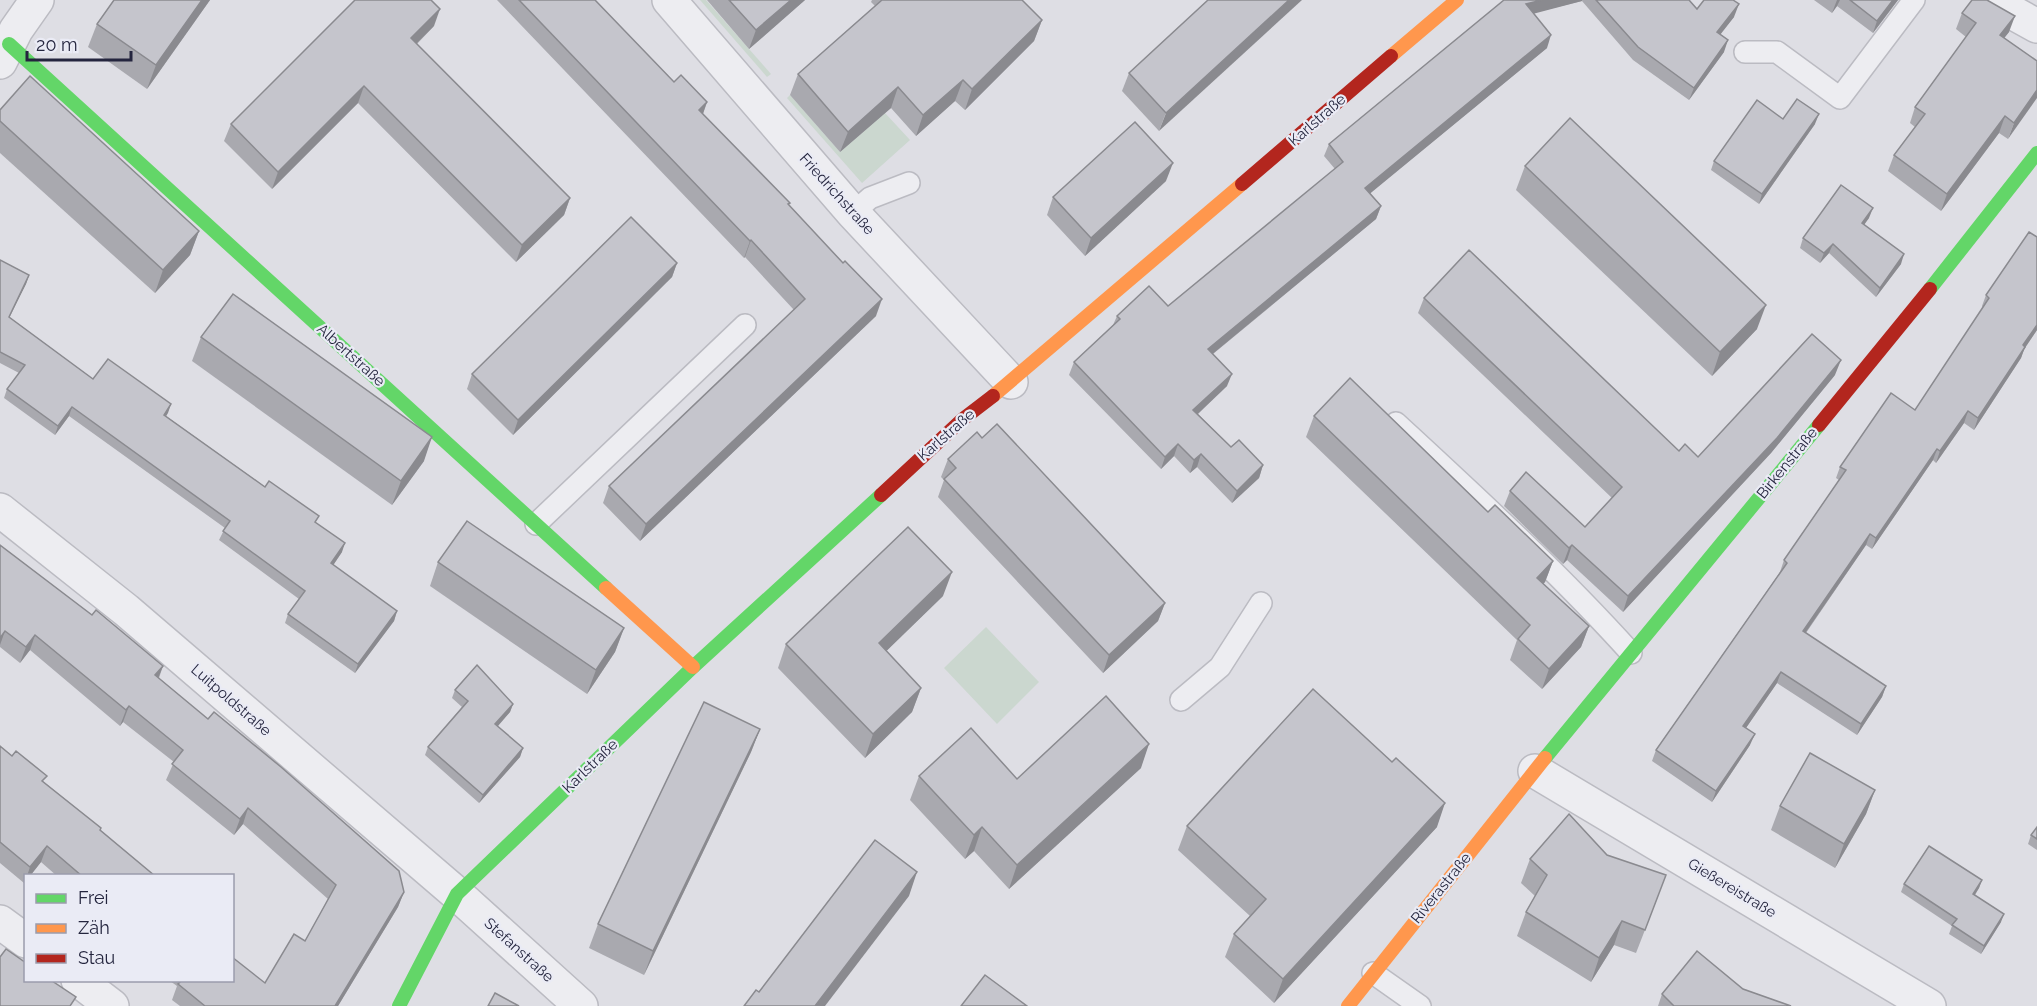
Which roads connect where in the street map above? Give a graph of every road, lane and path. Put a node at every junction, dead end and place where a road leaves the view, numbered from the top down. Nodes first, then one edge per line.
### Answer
1 (37, 0) edge
2 (669, 0) edge
3 (1457, 0) edge
4 (1914, 0) edge
5 (1990, 0) edge
6 (2037, 26) edge
7 (1744, 52) dead end
8 (5, 53) edge
9 (2037, 153) edge
10 (909, 183) dead end
11 (853, 213) junction
12 (745, 325) dead end
13 (1011, 382) junction
14 (1396, 423) edge
15 (0, 510) edge
16 (536, 524) junction
17 (1261, 603) dead end
18 (1631, 653) junction
19 (693, 667) junction
20 (1181, 700) dead end
21 (1535, 771) junction
22 (457, 894) junction
23 (1373, 973) junction
24 (79, 982) edge
25 (112, 1006) edge
26 (399, 1006) edge
27 (581, 1006) edge
28 (1348, 1006) edge
29 (1420, 1006) edge
30 (1929, 1006) edge

1 - 8 street
2 - 11 street, Friedrichstraße
3 - 13 street, Karlstraße
4 - 7 lane
5 - 6 street
8 - 16 street, Albertstraße
9 - 18 street, Birkenstraße
10 - 11 lane
11 - 13 street, Friedrichstraße
12 - 16 lane
13 - 19 street, Karlstraße
14 - 18 lane
15 - 22 street, Luitpoldstraße
16 - 19 street, Albertstraße
17 - 20 lane
18 - 21 street, Birkenstraße
19 - 22 street, Karlstraße
21 - 23 street, Riverastraße
21 - 30 street, Gießereistraße
22 - 26 street, Karlstraße
22 - 27 street, Stefanstraße
23 - 28 street, Riverastraße
23 - 29 lane
24 - 25 street

